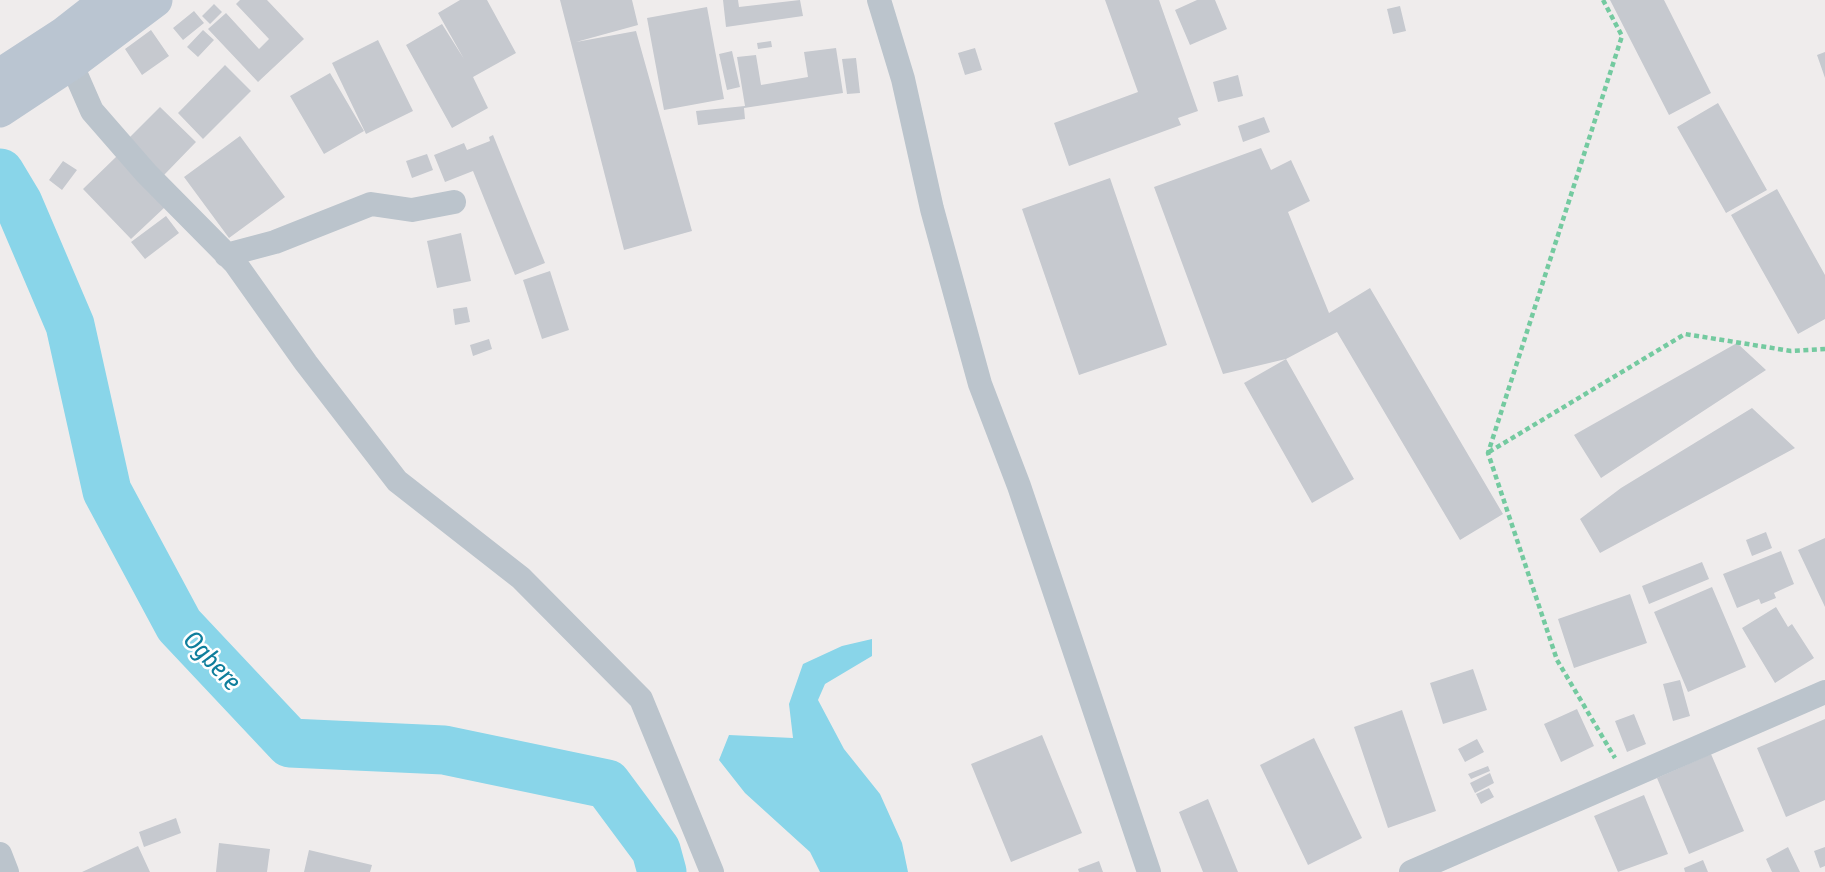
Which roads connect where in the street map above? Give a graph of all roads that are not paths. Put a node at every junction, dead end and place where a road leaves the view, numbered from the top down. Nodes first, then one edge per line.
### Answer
1 (108, 0) edge
2 (155, 0) edge
3 (878, 0) edge
4 (71, 63) junction
5 (0, 76) edge
6 (0, 110) edge
7 (454, 202) dead end
8 (226, 255) junction
9 (1825, 692) edge
10 (0, 854) edge
11 (1452, 864) edge
12 (7, 872) edge
13 (712, 872) edge
14 (1149, 872) edge
15 (1411, 872) edge

1 - 5 main road
2 - 4 main road
3 - 14 street
4 - 6 main road
4 - 8 street
7 - 8 street
8 - 13 street
9 - 11 street
10 - 12 street
11 - 15 street

